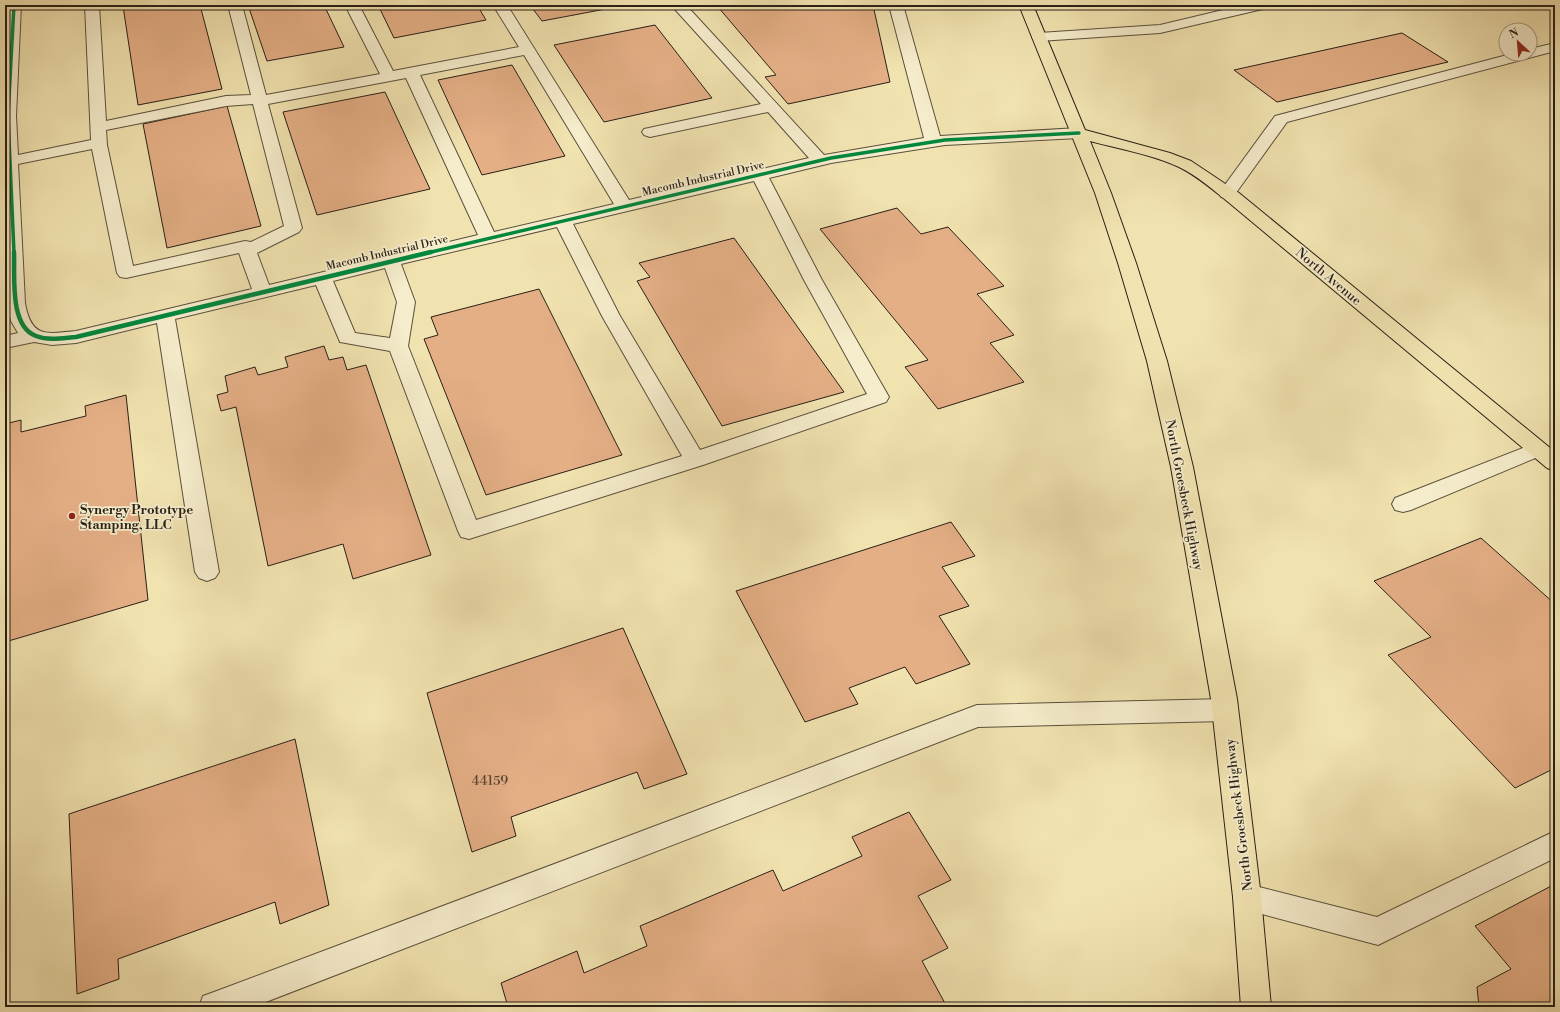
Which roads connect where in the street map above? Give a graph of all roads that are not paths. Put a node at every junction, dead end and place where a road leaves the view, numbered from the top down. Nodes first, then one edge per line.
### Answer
1 (14, 5) edge
2 (92, 5) edge
3 (235, 5) edge
4 (352, 5) edge
5 (500, 5) edge
6 (678, 5) edge
7 (896, 5) edge
8 (1026, 5) edge
9 (1262, 5) edge
10 (1039, 37) junction
11 (8, 44) edge
12 (1554, 47) edge
13 (528, 50) junction
14 (1538, 51) edge
15 (1499, 62) edge
16 (411, 72) junction
17 (389, 76) junction
18 (8, 83) edge
19 (261, 100) junction
20 (771, 106) junction
21 (650, 132) dead end
22 (1079, 133) junction
23 (99, 135) junction
24 (933, 141) junction
25 (8, 152) edge
26 (820, 160) junction
27 (759, 175) junction
28 (1227, 193) junction
29 (624, 206) junction
30 (562, 220) junction
31 (488, 238) junction
32 (247, 251) junction
33 (391, 261) junction
34 (322, 277) junction
35 (262, 292) junction
36 (165, 316) junction
37 (34, 336) junction
38 (5, 342) edge
39 (398, 346) junction
40 (1538, 449) junction
41 (695, 460) junction
42 (1555, 463) edge
43 (1403, 504) dead end
44 (207, 572) dead end
45 (1225, 710) junction
46 (1555, 844) edge
47 (1248, 896) junction
48 (214, 1007) edge
49 (1256, 1007) edge

1 - 11 street
2 - 23 street
3 - 19 street
4 - 17 street
5 - 13 street
6 - 20 street
7 - 24 street
8 - 10 main road, North Groesbeck Highway
9 - 10 street
10 - 22 main road, North Groesbeck Highway
11 - 18 street
12 - 14 street
13 - 16 street
13 - 29 street
15 - 28 street
16 - 17 street
16 - 31 street
17 - 19 street
18 - 25 street
19 - 23 street
19 - 32 street
20 - 21 street
20 - 26 street
22 - 24 street, Macomb Industrial Drive
22 - 28 main road, North Avenue
22 - 45 main road, North Groesbeck Highway
23 - 25 street
23 - 32 street
24 - 26 street, Macomb Industrial Drive
25 - 37 street
26 - 27 street, Macomb Industrial Drive
27 - 29 street, Macomb Industrial Drive
27 - 41 street
28 - 40 main road, North Avenue
29 - 30 street, Macomb Industrial Drive
30 - 31 street, Macomb Industrial Drive
30 - 41 street
31 - 33 street, Macomb Industrial Drive
32 - 35 street
33 - 34 street, Macomb Industrial Drive
33 - 39 street
34 - 35 street, Macomb Industrial Drive
34 - 39 street
35 - 36 street, Macomb Industrial Drive
36 - 37 street, Macomb Industrial Drive
36 - 44 street
37 - 38 street, Macomb Industrial Drive
39 - 41 street
40 - 42 main road, North Avenue
40 - 43 street
45 - 47 main road, North Groesbeck Highway
45 - 48 street
46 - 47 street
47 - 49 main road, North Groesbeck Highway

